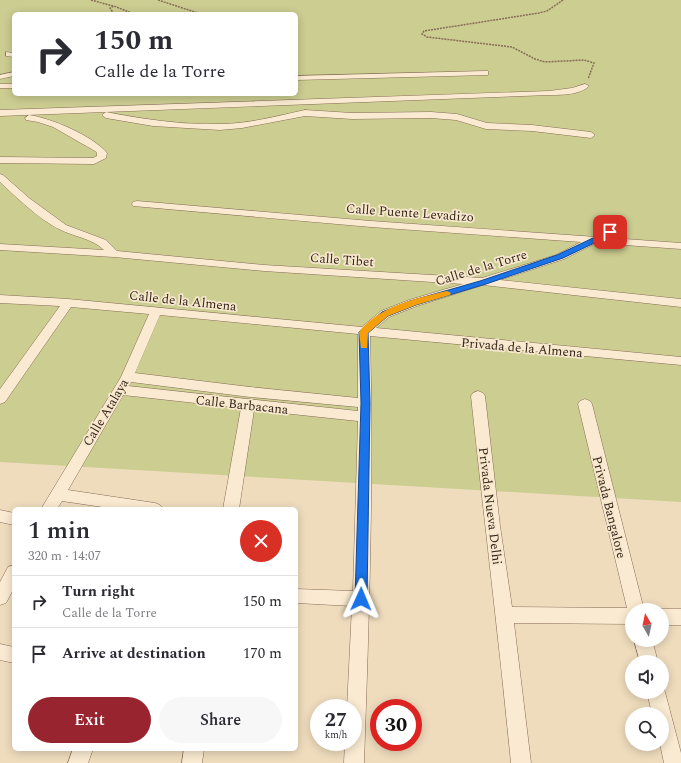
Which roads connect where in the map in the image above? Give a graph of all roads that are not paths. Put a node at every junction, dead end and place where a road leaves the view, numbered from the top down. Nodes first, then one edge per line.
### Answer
1 (485, 73) dead end
2 (12, 74) edge
3 (0, 77) edge
4 (298, 78) edge
5 (0, 86) edge
6 (12, 86) edge
7 (585, 86) road end
8 (298, 95) edge
9 (326, 102) junction
10 (77, 111) junction
11 (0, 113) edge
12 (0, 120) edge
13 (591, 135) dead end
14 (0, 160) edge
15 (0, 177) edge
16 (137, 204) dead end
17 (610, 232) dead end
18 (596, 239) junction
19 (681, 246) edge
20 (0, 247) edge
21 (114, 254) junction
22 (483, 282) junction
23 (0, 299) edge
24 (681, 303) edge
25 (68, 304) junction
26 (156, 312) junction
27 (364, 332) junction
28 (681, 361) edge
29 (127, 377) junction
30 (118, 390) junction
31 (478, 396) dead end
32 (0, 399) edge
33 (585, 404) dead end
34 (248, 405) junction
35 (365, 410) junction
36 (57, 494) junction
37 (49, 507) edge
38 (142, 507) edge
39 (231, 507) edge
40 (0, 516) edge
41 (12, 519) edge
42 (12, 576) edge
43 (298, 596) edge
44 (0, 598) edge
45 (361, 599) junction
46 (634, 603) edge
47 (506, 614) junction
48 (625, 616) edge
49 (669, 617) edge
50 (681, 617) edge
51 (0, 652) edge
52 (12, 655) edge
53 (658, 699) edge
54 (82, 751) edge
55 (194, 751) edge
56 (78, 763) edge
57 (192, 763) edge
58 (354, 763) edge
59 (521, 763) edge
60 (674, 763) edge

1 - 4 street
2 - 3 street
5 - 6 street
7 - 9 street
8 - 9 street
9 - 10 street
10 - 11 street
10 - 13 street
12 - 14 street
15 - 21 street
16 - 18 street, Calle Puente Levadizo
17 - 18 street, Calle de la Torre
18 - 19 street, Calle Puente Levadizo
18 - 22 street, Calle de la Torre
20 - 21 street, Calle Tibet
21 - 22 street, Calle Tibet
22 - 24 street, Calle Tibet
22 - 27 street, Calle de la Torre
23 - 25 street, Calle de la Almena
25 - 26 street, Calle de la Almena
25 - 32 street
26 - 27 street, Calle de la Almena
26 - 29 street, Calle Atalaya
27 - 28 street, Privada de la Almena
27 - 35 street
29 - 30 street, Calle Atalaya
29 - 35 street, Calle Barbacana
30 - 34 street, Calle Barbacana
30 - 36 street, Calle Atalaya
31 - 47 street, Privada Nueva Delhi
33 - 46 street, Privada Bangalore
34 - 35 street, Calle Barbacana
34 - 39 street
35 - 45 street
36 - 37 street, Calle Atalaya
36 - 38 street
40 - 41 street
42 - 44 street
43 - 45 street
45 - 58 street
47 - 48 street
47 - 59 street, Privada Nueva Delhi
49 - 50 street
51 - 52 street
53 - 60 street
54 - 56 street
55 - 57 street

